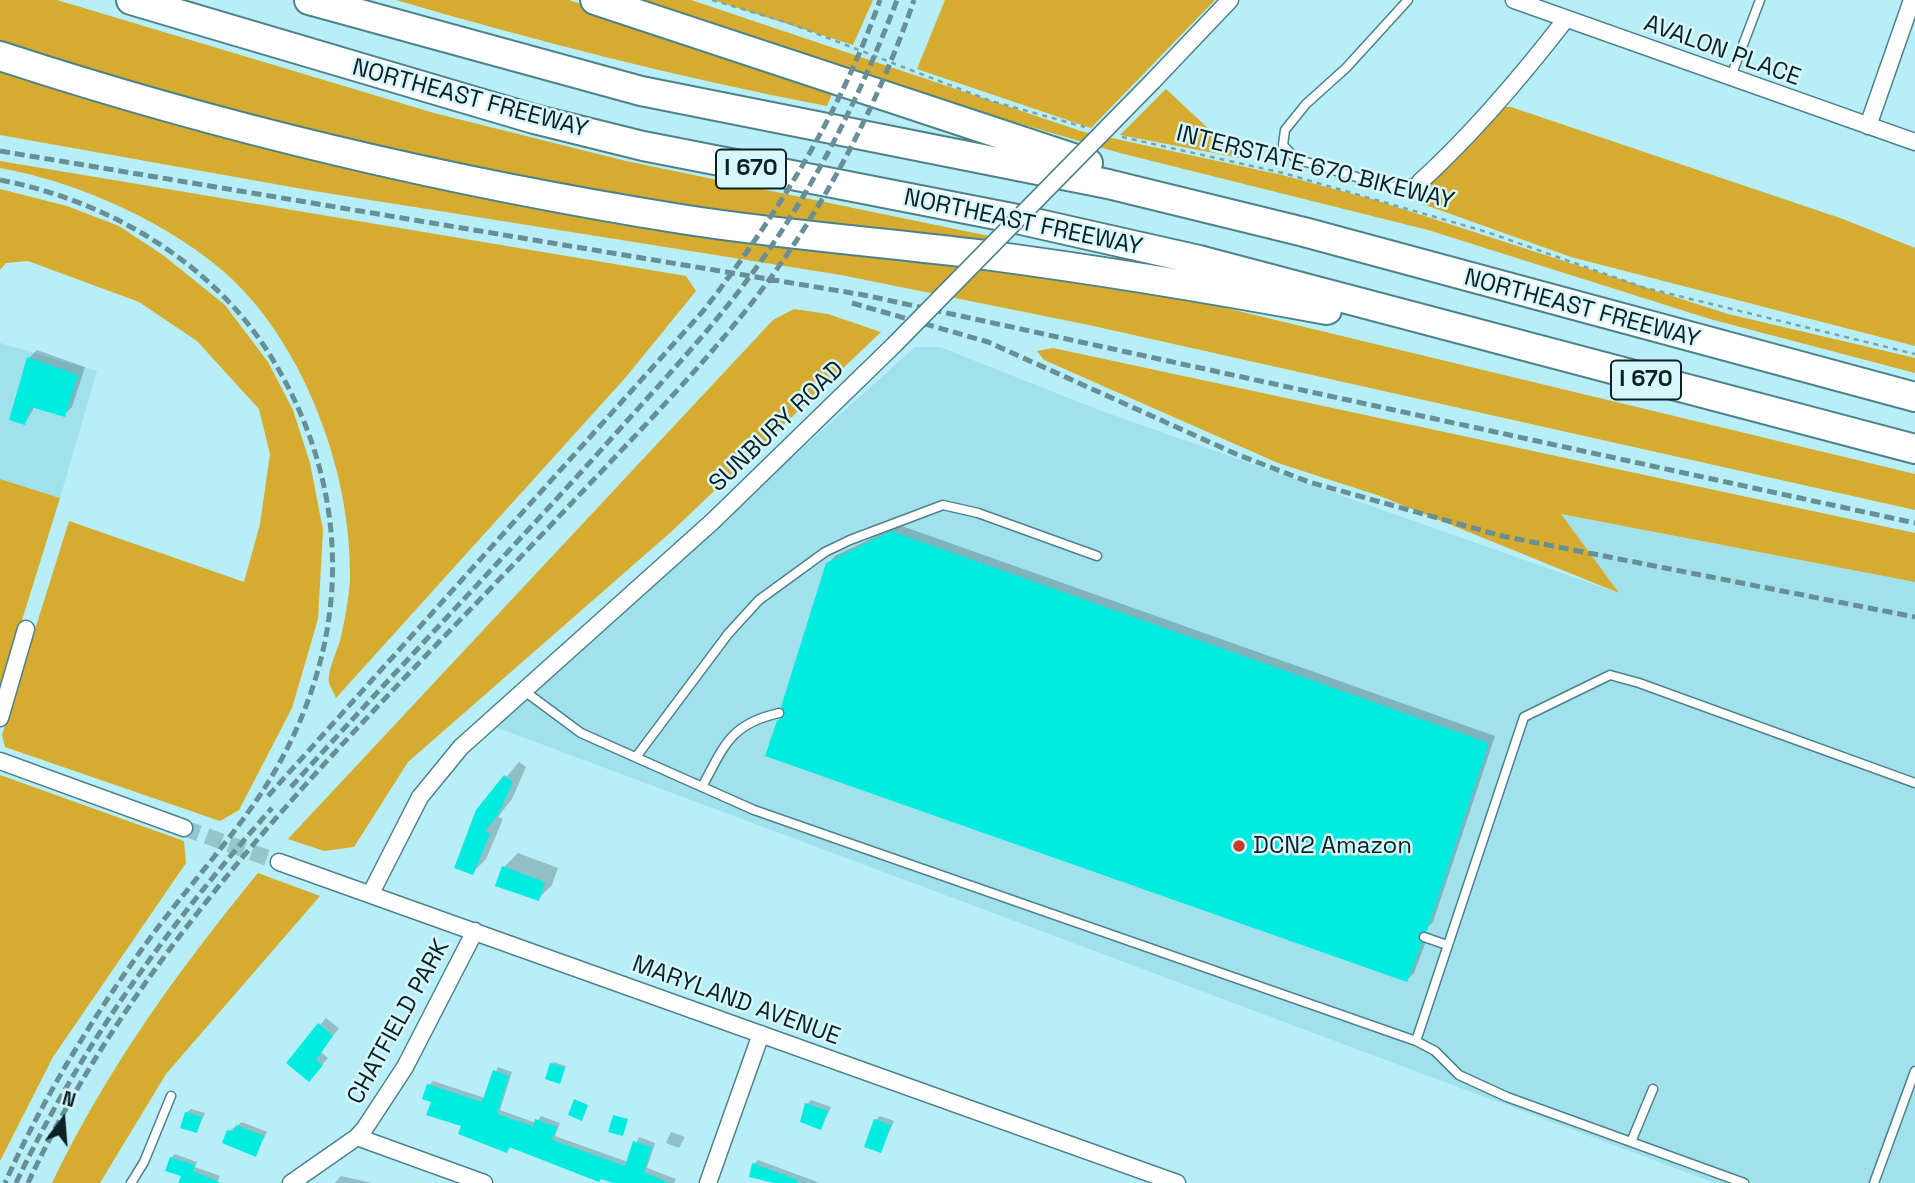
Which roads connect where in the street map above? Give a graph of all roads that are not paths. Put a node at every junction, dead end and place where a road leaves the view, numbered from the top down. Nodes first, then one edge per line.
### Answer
1 (131, 0) edge
2 (309, 0) edge
3 (594, 0) edge
4 (1230, 0) edge
5 (1408, 0) edge
6 (1514, 0) edge
7 (1760, 0) edge
8 (1912, 0) edge
9 (1566, 19) junction
10 (0, 56) edge
11 (1730, 79) junction
12 (1868, 127) junction
13 (1915, 142) edge
14 (1420, 182) joint
15 (1503, 288) junction
16 (1378, 306) junction
17 (1915, 397) edge
18 (1915, 449) edge
19 (1097, 556) dead end
20 (26, 629) dead end
21 (523, 690) junction
22 (779, 713) dead end
23 (0, 718) edge
24 (636, 757) junction
25 (0, 761) edge
26 (1915, 783) edge
27 (702, 787) junction
28 (184, 828) tunnel mouth
29 (279, 862) tunnel mouth
30 (371, 893) junction
31 (475, 931) junction
32 (1424, 937) dead end
33 (1447, 945) junction
34 (761, 1034) junction
35 (1416, 1041) junction
36 (1915, 1071) edge
37 (1653, 1088) dead end
38 (171, 1096) dead end
39 (357, 1137) junction
40 (1631, 1142) junction
41 (131, 1183) edge
42 (291, 1183) edge
43 (484, 1183) edge
44 (708, 1183) edge
45 (1177, 1183) edge
46 (1744, 1183) edge
47 (1874, 1183) edge

1 - 16 highway, NORTHEAST FREEWAY / I 670
2 - 15 highway, NORTHEAST FREEWAY / I 670
3 - 15 highway
4 - 21 street, SUNBURY ROAD, bridge
5 - 14 lane
6 - 9 street, AVALON PLACE
7 - 11 lane
8 - 12 street
9 - 11 street, AVALON PLACE
9 - 14 street
10 - 16 highway
11 - 12 street, AVALON PLACE
12 - 13 street, AVALON PLACE
15 - 17 highway, NORTHEAST FREEWAY / I 670
16 - 18 highway, NORTHEAST FREEWAY / I 670
19 - 24 lane
20 - 23 street
21 - 24 lane
21 - 30 street, SUNBURY ROAD
22 - 27 lane
24 - 27 lane
25 - 28 street
26 - 33 lane
27 - 35 lane
29 - 30 street, MARYLAND AVENUE
30 - 31 street, MARYLAND AVENUE
31 - 34 street, MARYLAND AVENUE
31 - 39 street, CHATFIELD PARK
32 - 33 lane
33 - 35 lane
34 - 44 street
34 - 45 street, MARYLAND AVENUE
35 - 40 lane
36 - 47 lane
37 - 40 lane
38 - 41 lane
39 - 42 street, CHATFIELD PARK
39 - 43 street
40 - 46 lane

